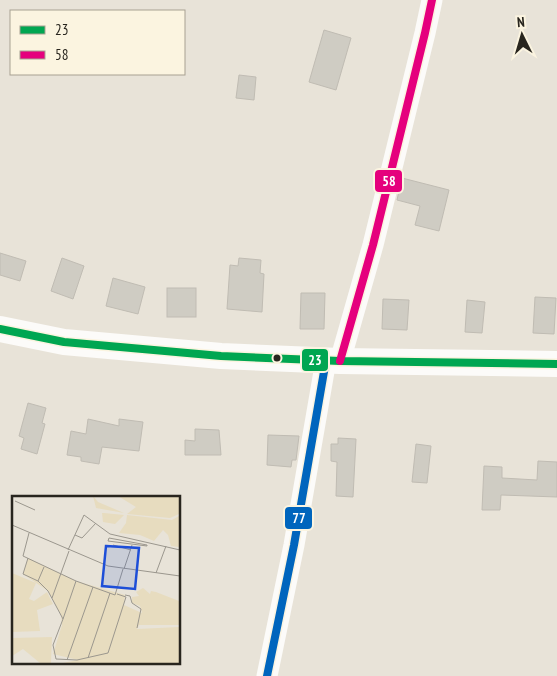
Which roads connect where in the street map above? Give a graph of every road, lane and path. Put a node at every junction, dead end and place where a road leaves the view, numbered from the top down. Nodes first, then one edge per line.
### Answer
1 (432, 0) edge
2 (0, 329) edge
3 (333, 360) junction
4 (557, 364) edge
5 (266, 676) edge

1 - 3 street
2 - 3 street
3 - 4 street
3 - 5 street

